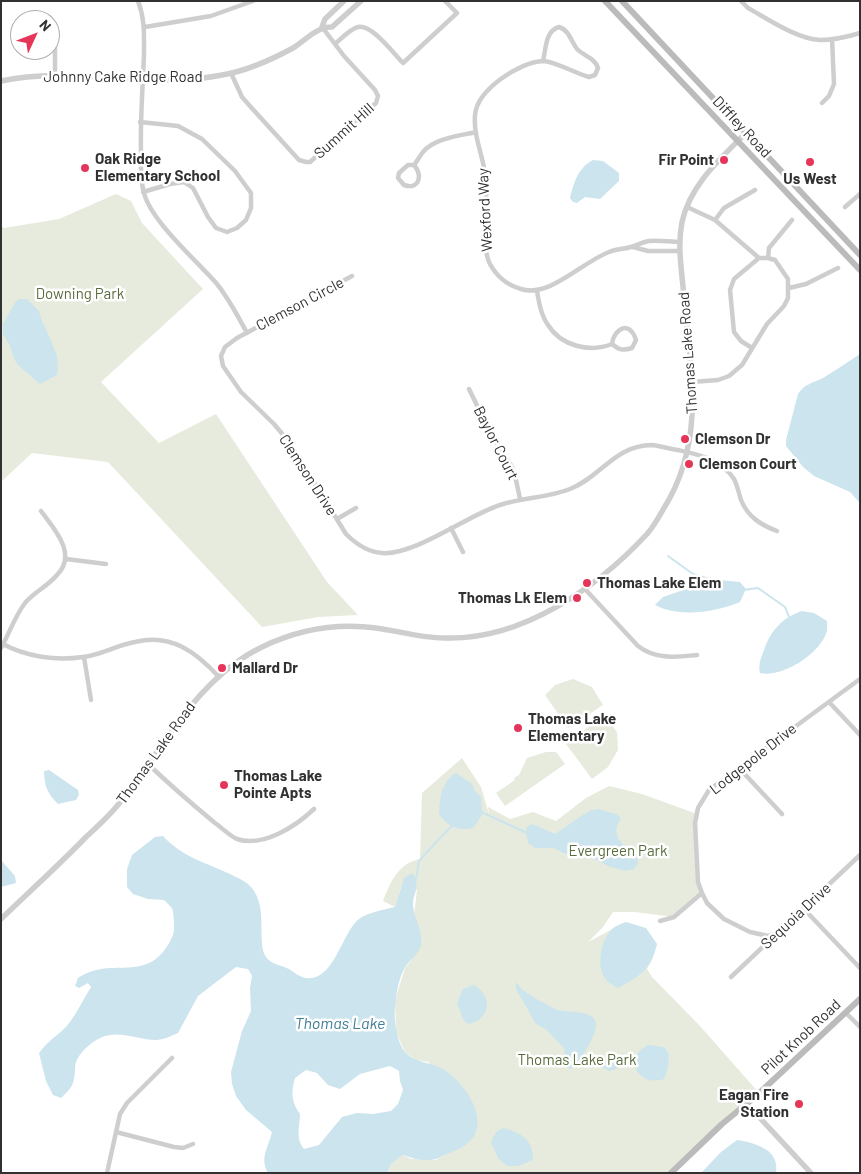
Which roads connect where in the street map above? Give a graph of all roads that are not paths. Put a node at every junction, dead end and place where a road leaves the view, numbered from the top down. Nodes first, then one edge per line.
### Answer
1 (138, 1) edge
2 (253, 1) edge
3 (344, 1) edge
4 (360, 1) edge
5 (445, 1) edge
6 (606, 1) edge
7 (622, 1) edge
8 (741, 1) edge
9 (144, 27) junction
10 (322, 27) junction
11 (860, 33) edge
12 (832, 39) junction
13 (335, 44) junction
14 (54, 60) edge
15 (543, 61) junction
16 (231, 73) junction
17 (54, 76) junction
18 (144, 79) junction
19 (1, 81) edge
20 (822, 103) dead end
21 (140, 122) junction
22 (476, 132) junction
23 (746, 133) junction
24 (738, 141) junction
25 (414, 165) junction
26 (755, 190) dead end
27 (143, 192) junction
28 (860, 194) edge
29 (687, 207) junction
30 (844, 207) dead end
31 (715, 220) junction
32 (792, 220) dead end
33 (680, 242) junction
34 (632, 247) junction
35 (680, 251) junction
36 (860, 255) edge
37 (759, 258) junction
38 (768, 258) junction
39 (838, 268) dead end
40 (860, 270) edge
41 (352, 276) dead end
42 (789, 288) junction
43 (537, 291) junction
44 (247, 333) junction
45 (612, 344) junction
46 (752, 348) junction
47 (692, 382) junction
48 (469, 389) dead end
49 (688, 453) junction
50 (520, 499) junction
51 (356, 508) dead end
52 (41, 511) dead end
53 (337, 519) junction
54 (451, 528) junction
55 (778, 531) dead end
56 (463, 552) dead end
57 (66, 559) junction
58 (106, 564) dead end
59 (584, 588) junction
60 (2, 645) edge
61 (698, 655) dead end
62 (84, 657) junction
63 (219, 677) junction
64 (860, 679) edge
65 (91, 700) dead end
66 (829, 702) junction
67 (860, 735) edge
68 (148, 764) junction
69 (739, 768) junction
70 (314, 809) dead end
71 (782, 814) dead end
72 (860, 855) edge
73 (702, 894) junction
74 (803, 908) junction
75 (1, 918) edge
76 (660, 921) dead end
77 (777, 933) junction
78 (860, 968) edge
79 (731, 977) dead end
80 (860, 999) edge
81 (846, 1013) junction
82 (860, 1028) edge
83 (172, 1058) dead end
84 (747, 1104) junction
85 (116, 1132) junction
86 (193, 1144) dead end
87 (107, 1173) edge
88 (671, 1173) edge
89 (811, 1173) edge

1 - 9 street
2 - 9 street
3 - 10 street, Johnny Cake Ridge Road
4 - 10 street, Johnny Cake Ridge Road
5 - 13 street
6 - 24 main road, Diffley Road
7 - 23 main road, Diffley Road
8 - 12 street
9 - 18 street
10 - 13 street, Summit Hill
10 - 16 street, Johnny Cake Ridge Road
11 - 12 street
12 - 20 street
13 - 16 street, Summit Hill
14 - 17 street
15 - 15 street
15 - 22 street, Wexford Way
16 - 18 street, Johnny Cake Ridge Road
17 - 18 street, Johnny Cake Ridge Road
17 - 19 street, Johnny Cake Ridge Road
18 - 21 street
21 - 27 street
21 - 27 street
22 - 25 street
22 - 43 street, Wexford Way
23 - 24 street, Thomas Lake Road
23 - 36 main road, Diffley Road
24 - 29 street, Thomas Lake Road
24 - 40 main road, Diffley Road
25 - 25 street
26 - 31 street
27 - 44 street
28 - 30 street
29 - 31 street
29 - 33 street, Thomas Lake Road
31 - 37 street
32 - 38 street
33 - 34 street
33 - 35 street, Thomas Lake Road
34 - 35 street
34 - 43 street
35 - 47 street, Thomas Lake Road
37 - 38 street
37 - 46 street
38 - 42 street
39 - 42 street
41 - 44 street, Clemson Circle
42 - 46 street
43 - 45 street
44 - 53 street, Clemson Drive
45 - 45 street
46 - 47 street
47 - 49 street, Thomas Lake Road
48 - 50 street, Baylor Court
49 - 50 street, Clemson Drive
49 - 55 street
49 - 59 street, Thomas Lake Road
50 - 54 street, Clemson Drive
51 - 53 street
52 - 57 street
53 - 54 street, Clemson Drive
54 - 56 street
57 - 58 street
57 - 60 street
59 - 61 street
59 - 63 street, Thomas Lake Road
60 - 62 street
62 - 63 street
62 - 65 street
63 - 68 street, Thomas Lake Road
64 - 66 street, Lodgepole Drive
66 - 67 street
66 - 69 street, Lodgepole Drive
68 - 70 street
68 - 75 street, Thomas Lake Road
69 - 71 street
69 - 73 street, Lodgepole Drive
72 - 74 street, Sequoia Drive
73 - 76 street
73 - 77 street, Lodgepole Drive
74 - 77 street, Sequoia Drive
74 - 78 street
77 - 79 street, Sequoia Drive
80 - 81 main road, Pilot Knob Road
81 - 82 street
81 - 84 main road, Pilot Knob Road
83 - 85 street
84 - 88 main road, Pilot Knob Road
84 - 89 street
85 - 86 street
85 - 87 street

